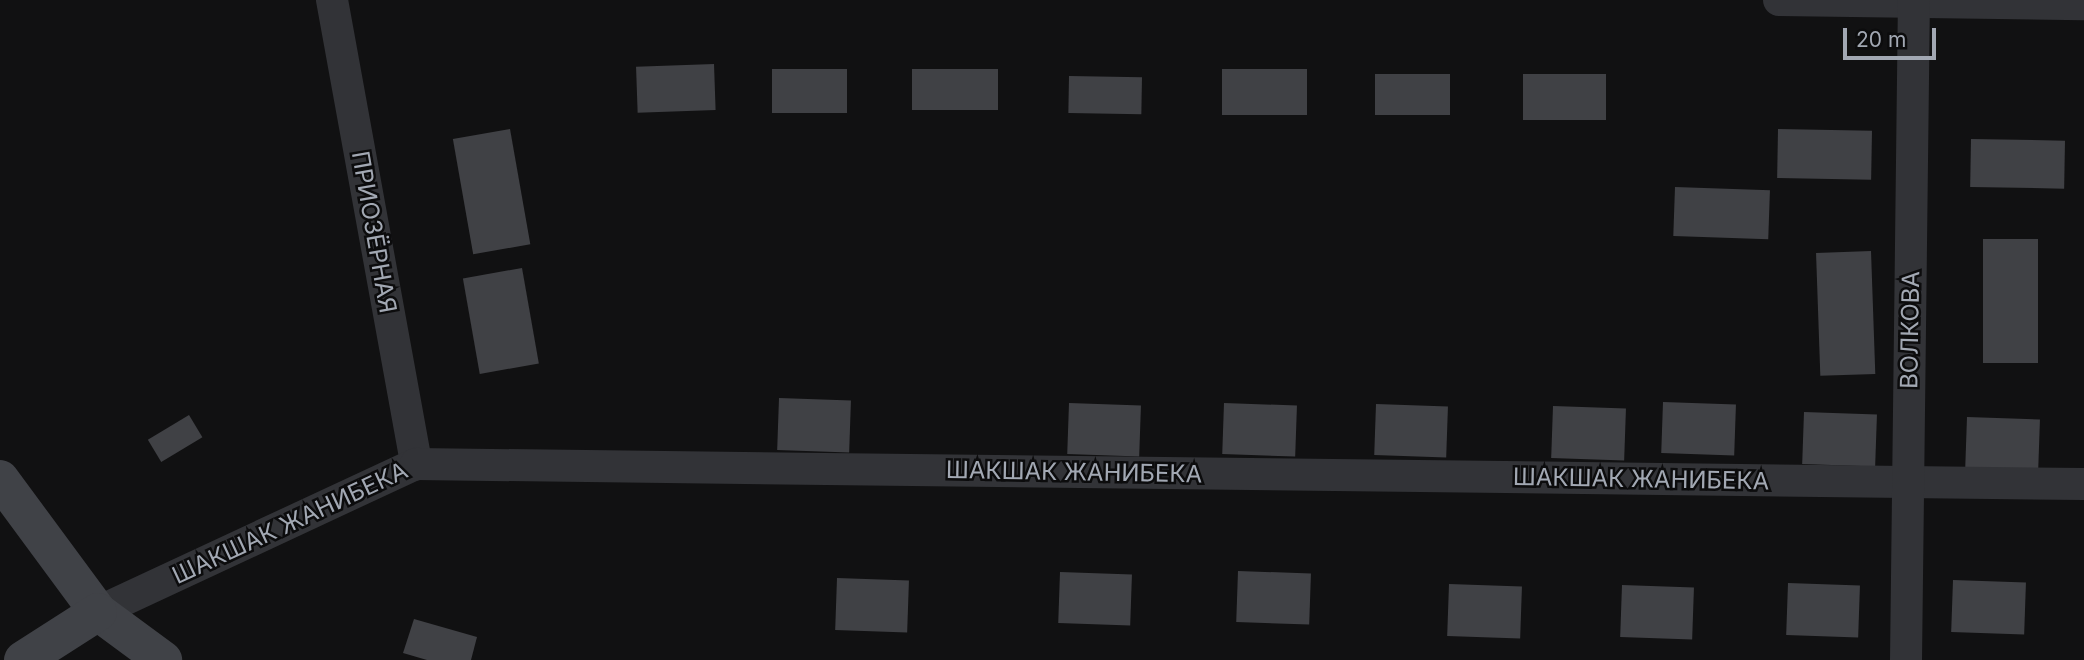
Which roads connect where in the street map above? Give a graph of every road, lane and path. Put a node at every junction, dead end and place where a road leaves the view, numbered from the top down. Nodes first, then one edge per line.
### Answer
1 (332, 0) edge
2 (1779, 0) edge
3 (1913, 0) edge
4 (2084, 4) edge
5 (416, 464) junction
6 (0, 479) edge
7 (1908, 482) junction
8 (2084, 484) edge
9 (98, 612) junction
10 (23, 660) edge
11 (163, 660) edge
12 (1906, 660) edge

1 - 5 street, ПРИОЗЁРНАЯ
2 - 3 street
3 - 4 street
3 - 7 street, ВОЛКОВА
5 - 7 street, ШАКШАК ЖАНИБЕКА
5 - 9 street, ШАКШАК ЖАНИБЕКА
6 - 9 main road
7 - 8 street, ШАКШАК ЖАНИБЕКА
7 - 12 street, ВОЛКОВА
9 - 10 main road
9 - 11 main road

